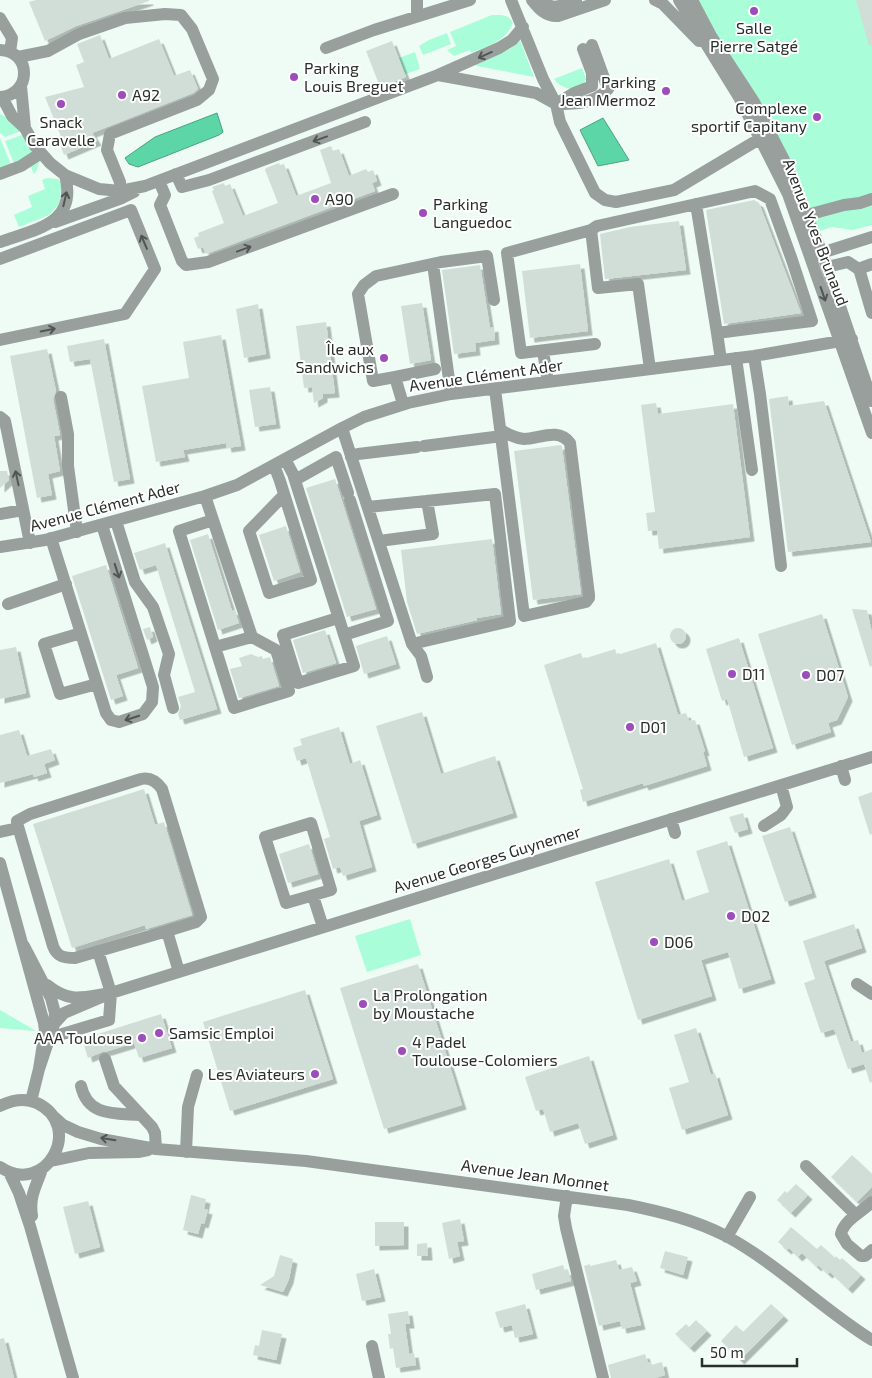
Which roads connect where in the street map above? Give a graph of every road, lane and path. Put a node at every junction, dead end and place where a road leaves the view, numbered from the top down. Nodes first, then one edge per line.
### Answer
1 (416, 0) edge
2 (470, 0) edge
3 (532, 0) edge
4 (542, 0) edge
5 (576, 0) edge
6 (605, 0) edge
7 (655, 0) edge
8 (679, 0) edge
9 (692, 0) edge
10 (511, 2) edge
11 (416, 16) junction
12 (0, 18) edge
13 (523, 27) junction
14 (588, 47) dead end
15 (326, 48) dead end
16 (714, 56) junction
17 (13, 57) edge
18 (438, 76) junction
19 (21, 86) junction
20 (1, 97) edge
21 (556, 104) junction
22 (366, 122) dead end
23 (25, 128) junction
24 (766, 135) junction
25 (41, 153) junction
26 (0, 174) edge
27 (176, 174) junction
28 (64, 175) junction
29 (159, 181) junction
30 (145, 186) junction
31 (120, 191) junction
32 (393, 194) dead end
33 (872, 199) edge
34 (696, 204) junction
35 (807, 216) junction
36 (52, 223) junction
37 (591, 230) junction
38 (872, 237) edge
39 (0, 242) edge
40 (816, 255) junction
41 (0, 259) edge
42 (433, 264) junction
43 (872, 264) edge
44 (826, 267) junction
45 (860, 270) junction
46 (494, 300) dead end
47 (872, 313) edge
48 (717, 333) junction
49 (0, 340) edge
50 (846, 341) junction
51 (595, 344) dead end
52 (543, 350) junction
53 (754, 356) junction
54 (736, 358) junction
55 (721, 360) junction
56 (866, 363) edge
57 (435, 369) dead end
58 (650, 369) junction
59 (395, 377) junction
60 (548, 382) junction
61 (495, 389) junction
62 (451, 394) junction
63 (61, 397) dead end
64 (872, 401) edge
65 (403, 404) junction
66 (0, 417) edge
67 (342, 428) junction
68 (501, 433) junction
69 (872, 433) edge
70 (352, 457) junction
71 (279, 462) junction
72 (752, 470) dead end
73 (295, 480) junction
74 (284, 495) junction
75 (205, 496) junction
76 (427, 501) junction
77 (368, 507) junction
78 (24, 510) junction
79 (0, 514) edge
80 (213, 520) junction
81 (116, 521) junction
82 (102, 525) junction
83 (77, 532) junction
84 (52, 538) junction
85 (379, 541) junction
86 (30, 543) junction
87 (0, 547) edge
88 (780, 566) dead end
89 (66, 584) junction
90 (8, 604) dead end
91 (338, 618) junction
92 (81, 633) junction
93 (344, 635) junction
94 (252, 637) junction
95 (412, 644) junction
96 (214, 647) junction
97 (427, 677) dead end
98 (97, 684) junction
99 (173, 708) dead end
100 (872, 757) edge
101 (841, 766) junction
102 (845, 780) dead end
103 (781, 785) junction
104 (671, 819) junction
105 (764, 826) dead end
106 (18, 828) junction
107 (0, 832) edge
108 (675, 833) dead end
109 (0, 862) edge
110 (313, 896) junction
111 (323, 927) junction
112 (167, 931) junction
113 (98, 951) junction
114 (179, 972) junction
115 (38, 983) junction
116 (857, 984) dead end
117 (111, 993) junction
118 (872, 994) edge
119 (71, 998) junction
120 (53, 1015) junction
121 (49, 1038) junction
122 (105, 1059) dead end
123 (39, 1069) junction
124 (197, 1075) dead end
125 (81, 1086) dead end
126 (31, 1101) junction
127 (0, 1106) edge
128 (140, 1115) junction
129 (53, 1116) junction
130 (156, 1149) junction
131 (186, 1152) junction
132 (47, 1165) junction
133 (806, 1166) dead end
134 (4, 1170) edge
135 (567, 1196) junction
136 (750, 1197) dead end
137 (872, 1202) edge
138 (856, 1215) junction
139 (727, 1237) junction
140 (872, 1250) edge
141 (41, 1260) junction
142 (870, 1340) edge
143 (372, 1346) dead end
144 (73, 1378) edge
145 (379, 1378) edge
146 (603, 1378) edge

1 - 11 street
2 - 11 street
3 - 6 street
4 - 5 street
7 - 16 street
8 - 16 street, Avenue Yves Brunaud
9 - 24 street, Avenue Yves Brunaud
10 - 13 street
11 - 15 street
12 - 17 street
13 -> 18 street
13 - 21 street
14 - 21 street
16 - 24 street, Avenue Yves Brunaud
17 - 19 street
17 - 31 street
18 - 21 street
18 - 27 street
19 - 20 street
19 - 23 street
20 - 23 street
21 - 24 street
22 -> 27 street
23 - 25 street
24 - 35 street, Avenue Yves Brunaud
24 - 40 street, Avenue Yves Brunaud
25 - 26 street
25 - 28 street
27 - 29 street
28 - 31 street
36 -> 28 street
29 - 30 street
29 -> 32 street
30 - 31 street
30 - 36 street
33 - 35 street
34 - 37 street
34 - 48 street
34 - 48 street
35 - 40 street, Avenue Yves Brunaud
36 - 39 street
37 - 52 street
37 - 58 street
38 - 40 street
40 - 44 street, Avenue Yves Brunaud
40 -> 50 street, Avenue Yves Brunaud
49 -> 41 street
42 - 46 street
42 - 59 street
42 - 62 street
43 - 45 street
44 - 45 street
44 - 50 street, Avenue Yves Brunaud
45 - 47 street
48 - 55 street
50 - 53 street, Avenue Clément Ader
50 - 56 street, Avenue Yves Brunaud
50 - 69 street, Avenue Yves Brunaud
51 - 52 street
52 - 60 street
53 - 54 street, Avenue Clément Ader
53 - 88 street
54 - 55 street, Avenue Clément Ader
54 - 72 street
55 - 58 street, Avenue Clément Ader
56 - 64 street, Avenue Yves Brunaud
57 - 59 street
58 - 60 street, Avenue Clément Ader
59 - 65 street
60 - 61 street, Avenue Clément Ader
61 - 62 street, Avenue Clément Ader
61 - 68 street
62 - 65 street, Avenue Clément Ader
63 - 83 street
65 - 67 street, Avenue Clément Ader
78 -> 66 street
67 - 70 street
67 - 71 street, Avenue Clément Ader
68 - 68 street
68 - 70 street
70 - 77 street
71 - 73 street
71 - 74 street
71 - 75 street, Avenue Clément Ader
73 - 91 street
73 - 93 street
74 - 74 street
75 - 80 street
75 - 81 street, Avenue Clément Ader
76 - 77 street
76 - 85 street
76 - 95 street
77 - 85 street
78 - 79 street
78 - 86 street
80 - 94 street
80 - 96 street
81 - 82 street, Avenue Clément Ader
81 - 99 street
82 - 83 street, Avenue Clément Ader
82 -> 98 street
83 - 84 street, Avenue Clément Ader
84 - 86 street, Avenue Clément Ader
84 - 89 street
85 - 95 street
86 - 87 street, Avenue Clément Ader
89 - 90 street
89 - 92 street
91 - 93 street
91 - 93 street
92 - 98 street
92 - 98 street
94 - 96 street
94 - 96 street
95 - 97 street
100 - 101 street, Avenue Georges Guynemer
101 - 102 street
101 - 103 street, Avenue Georges Guynemer
103 - 104 street, Avenue Georges Guynemer
103 - 105 street
104 - 108 street
104 - 111 street, Avenue Georges Guynemer
106 - 107 street
106 - 112 street
106 - 113 street
109 - 115 street
110 - 110 street
110 - 111 street
111 - 114 street, Avenue Georges Guynemer
112 - 113 street
112 - 114 street
113 - 117 street
114 - 117 street, Avenue Georges Guynemer
115 - 119 street
115 - 120 street
116 - 118 street
117 - 119 street, Avenue Georges Guynemer
117 - 120 street, Avenue Georges Guynemer
117 - 121 street
119 - 120 street, Avenue Georges Guynemer
120 - 121 street
120 - 123 street
121 - 123 street
122 - 128 street
123 - 126 street
124 - 131 street
125 - 128 street
126 - 127 street
126 - 129 street, Avenue Jean Monnet
128 - 130 street
130 -> 129 street, Avenue Jean Monnet
129 - 132 street
130 - 131 street, Avenue Jean Monnet
130 - 132 street, Avenue Jean Monnet
131 - 135 street, Avenue Jean Monnet
132 - 134 street, Avenue Jean Monnet
132 - 141 street
133 - 138 street
134 - 141 street
135 - 139 street, Avenue Jean Monnet
135 - 146 street
136 - 139 street
137 - 138 street
138 - 140 street
139 - 142 street, Avenue Jean Monnet
141 - 144 street
143 - 145 street

